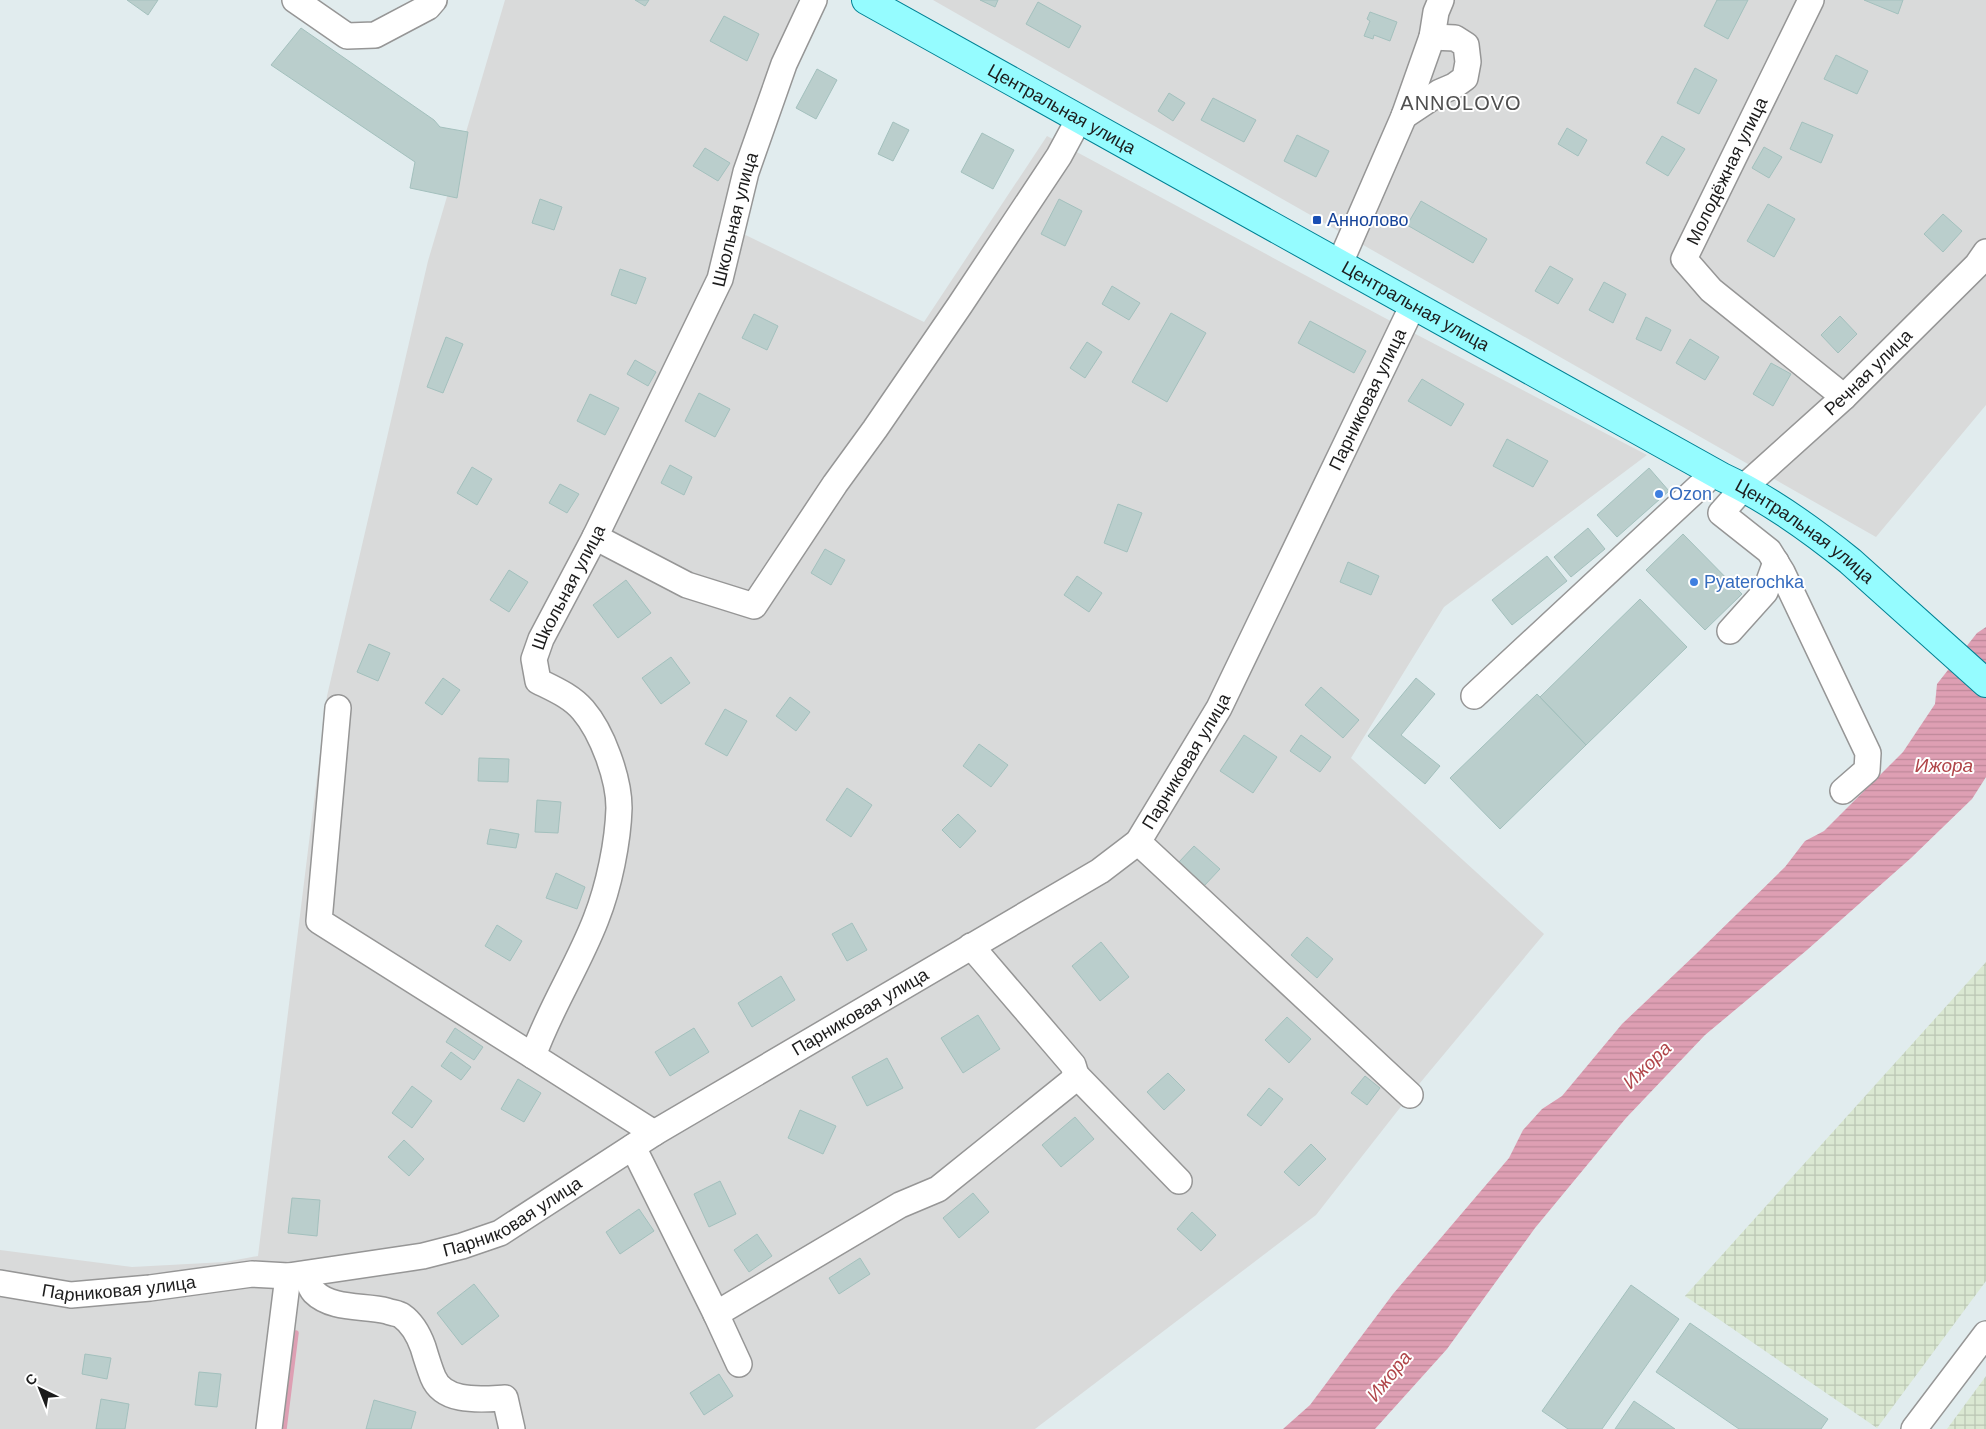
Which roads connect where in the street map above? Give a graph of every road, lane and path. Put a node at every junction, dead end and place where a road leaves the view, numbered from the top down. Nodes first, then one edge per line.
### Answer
1 (295, 0) edge
2 (434, 0) edge
3 (814, 0) edge
4 (866, 0) edge
5 (1441, 0) edge
6 (1810, 0) edge
7 (1432, 37) junction
8 (1404, 116) junction
9 (1079, 119) junction
10 (1986, 252) edge
11 (1340, 263) junction
12 (1413, 306) junction
13 (1844, 397) junction
14 (1714, 473) junction
15 (1744, 487) junction
16 (595, 537) junction
17 (1776, 562) junction
18 (1730, 631) dead end
19 (1986, 683) edge
20 (1474, 696) dead end
21 (338, 708) dead end
22 (1843, 791) dead end
23 (1138, 842) junction
24 (971, 946) junction
25 (533, 1056) junction
26 (1076, 1075) junction
27 (1410, 1095) dead end
28 (654, 1132) junction
29 (633, 1147) junction
30 (1179, 1181) dead end
31 (297, 1275) junction
32 (0, 1283) edge
33 (716, 1314) junction
34 (1986, 1334) edge
35 (738, 1364) dead end
36 (269, 1429) edge
37 (512, 1429) edge
38 (1914, 1429) edge

1 - 2 street
3 - 16 street, Школьная улица
4 - 9 main road, Центральная улица
5 - 7 street
6 - 13 street, Молодёжная улица
7 - 8 street
7 - 8 street
8 - 11 street
9 - 11 main road, Центральная улица
9 - 16 street
10 - 13 street, Речная улица
11 - 12 main road, Центральная улица
12 - 14 main road, Центральная улица
12 - 23 street, Парниковая улица
13 - 15 street, Речная улица
14 - 15 main road, Центральная улица
14 - 20 street
15 - 17 street, Речная улица
15 - 19 main road, Центральная улица
16 - 25 street, Школьная улица
17 - 18 street
17 - 22 street
21 - 25 street
23 - 24 street, Парниковая улица
23 - 27 street
24 - 26 street
24 - 28 street, Парниковая улица
25 - 28 street
26 - 30 street
26 - 33 street
28 - 29 street, Парниковая улица
29 - 31 street, Парниковая улица
29 - 33 street
31 - 32 street, Парниковая улица
31 - 36 street
31 - 37 street
33 - 35 street
34 - 38 street

